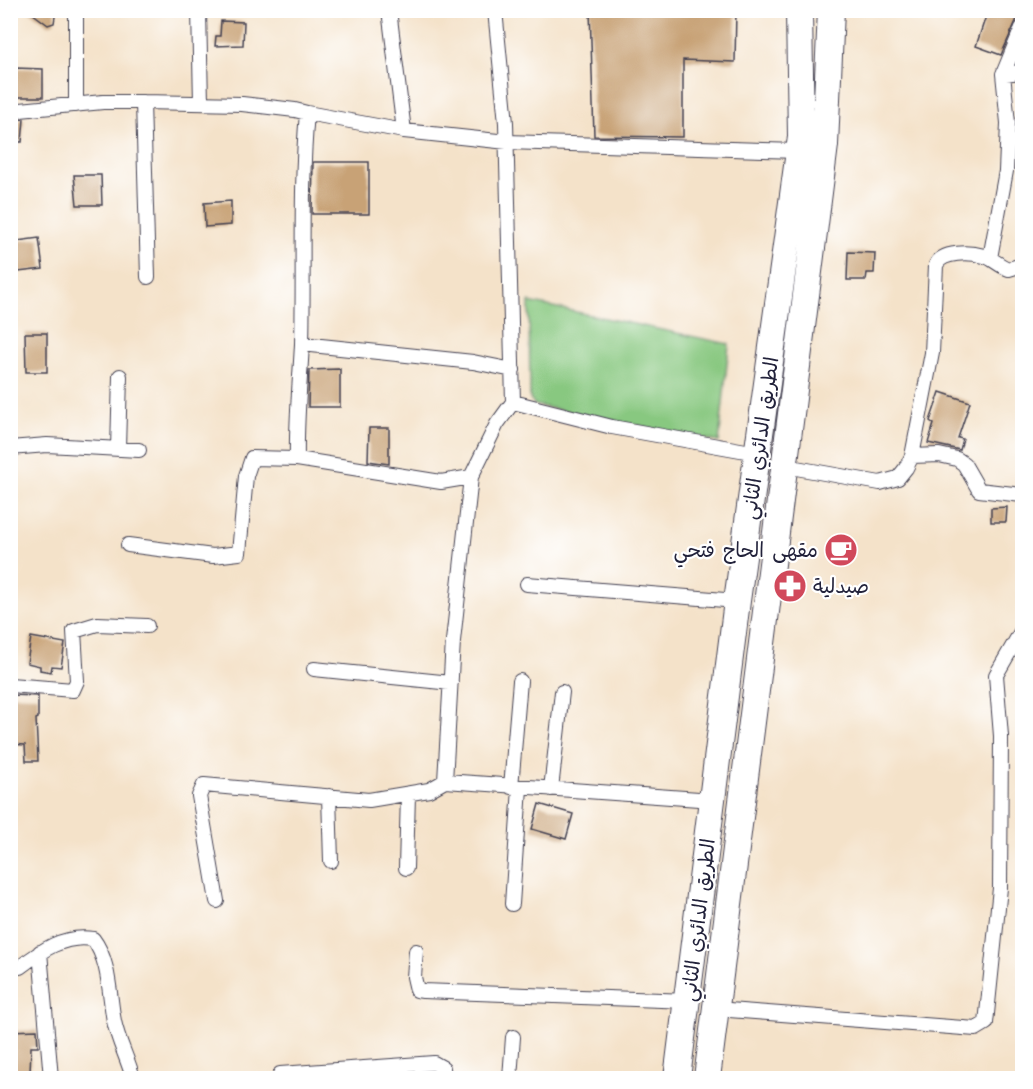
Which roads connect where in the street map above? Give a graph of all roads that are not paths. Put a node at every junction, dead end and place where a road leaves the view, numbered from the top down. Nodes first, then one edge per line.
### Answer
1 (76, 10) edge
2 (199, 10) edge
3 (388, 10) edge
4 (495, 10) edge
5 (799, 10) edge
6 (831, 10) edge
7 (1023, 28) edge
8 (1023, 72) edge
9 (1003, 74) junction
10 (143, 102) junction
11 (201, 103) junction
12 (76, 105) junction
13 (10, 111) edge
14 (307, 113) junction
15 (1008, 123) junction
16 (1023, 123) edge
17 (404, 131) junction
18 (507, 142) junction
19 (799, 151) junction
20 (990, 258) junction
21 (1023, 265) edge
22 (148, 277) dead end
23 (302, 344) junction
24 (513, 370) junction
25 (120, 376) dead end
26 (513, 402) junction
27 (10, 448) edge
28 (118, 449) junction
29 (139, 450) dead end
30 (757, 453) junction
31 (912, 456) junction
32 (297, 459) junction
33 (785, 466) junction
34 (471, 477) junction
35 (1023, 495) edge
36 (128, 545) dead end
37 (527, 584) dead end
38 (737, 601) junction
39 (147, 626) dead end
40 (1023, 630) edge
41 (314, 669) dead end
42 (520, 681) dead end
43 (452, 682) junction
44 (10, 685) edge
45 (562, 692) dead end
46 (445, 781) junction
47 (515, 787) junction
48 (551, 789) junction
49 (408, 794) junction
50 (329, 796) junction
51 (713, 800) junction
52 (331, 861) dead end
53 (405, 868) dead end
54 (217, 900) dead end
55 (512, 904) dead end
56 (416, 951) dead end
57 (40, 952) junction
58 (20, 967) dead end
59 (688, 1001) junction
60 (716, 1009) junction
61 (513, 1037) dead end
62 (280, 1074) dead end
63 (51, 1078) edge
64 (133, 1078) edge
65 (444, 1078) edge
66 (510, 1078) edge
67 (677, 1078) edge
68 (707, 1078) edge

1 - 12 street
2 - 11 street
3 - 17 street
4 - 18 street
5 - 19 highway, الطريق الدائري الثاني
6 - 33 highway, الطريق الدائري الثاني
7 - 9 street
8 - 9 street
9 - 15 street
10 - 11 street
10 - 12 street
10 - 22 street
11 - 14 street
12 - 13 street
14 - 17 street
14 - 23 street
15 - 16 street
15 - 20 street
17 - 18 street
18 - 19 street
18 - 24 street
19 - 30 highway, الطريق الدائري الثاني
20 - 21 street
20 - 31 street
23 - 24 street
23 - 32 street
24 - 26 street
25 - 28 street
26 - 30 street
26 - 34 street
27 - 28 street
28 - 29 street
30 - 38 highway, الطريق الدائري الثاني
31 - 33 street
31 - 35 street
32 - 34 street
32 - 36 street
33 - 60 highway, الطريق الدائري الثاني
34 - 43 street
37 - 38 street
38 - 51 highway, الطريق الدائري الثاني
39 - 44 street
40 - 60 street
41 - 43 street
42 - 47 street
43 - 46 street
45 - 48 street
46 - 47 street
46 - 49 street
47 - 48 street
47 - 55 street
48 - 51 street
49 - 50 street
49 - 53 street
50 - 52 street
50 - 54 street
51 - 59 highway, الطريق الدائري الثاني
56 - 59 street
57 - 58 street
57 - 63 street
57 - 64 street
59 - 67 highway, الطريق الدائري الثاني
60 - 68 highway, الطريق الدائري الثاني
61 - 66 street
62 - 65 street

